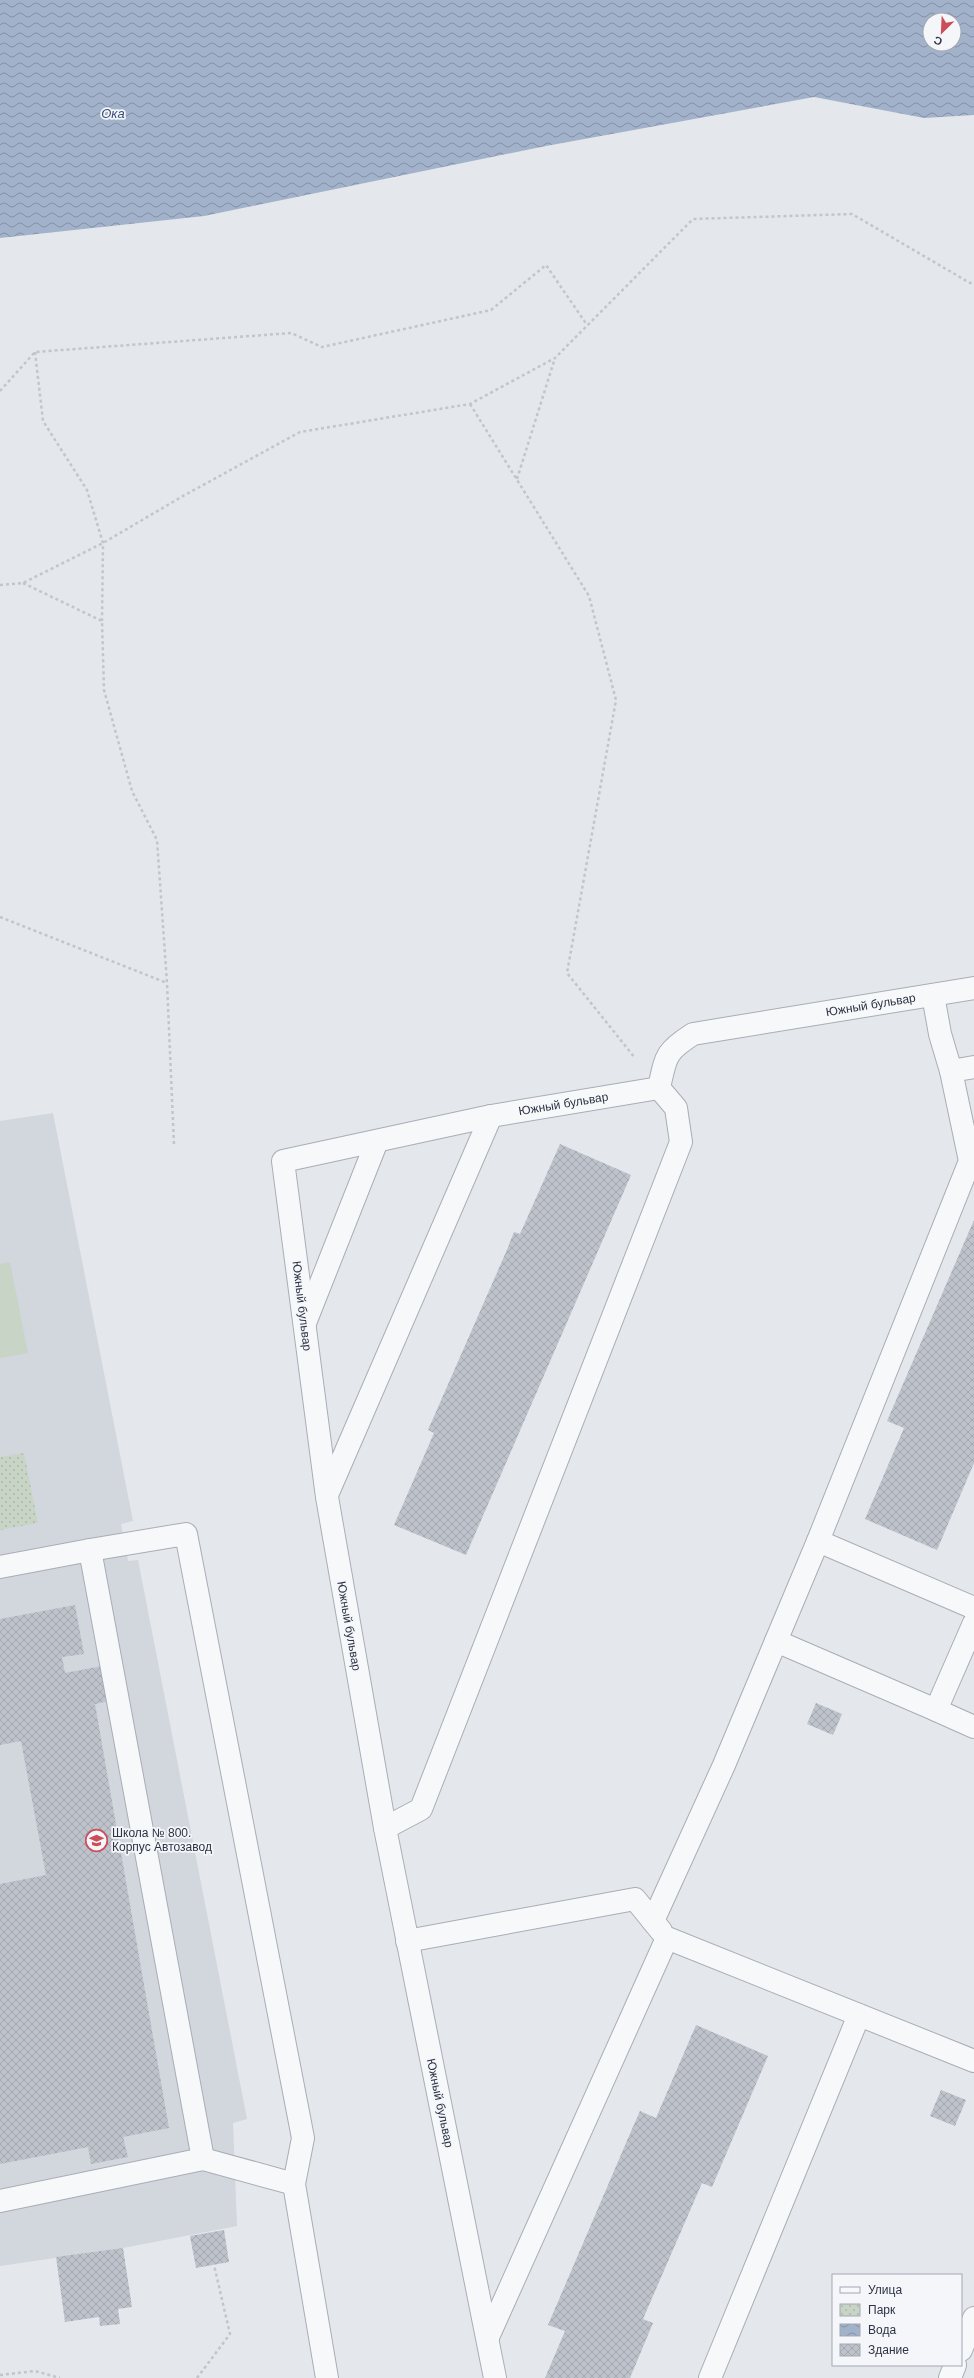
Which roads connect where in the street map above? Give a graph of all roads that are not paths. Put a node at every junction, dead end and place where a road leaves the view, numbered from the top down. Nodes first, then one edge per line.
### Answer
1 (974, 988) edge
2 (933, 995) junction
3 (974, 1067) edge
4 (951, 1071) junction
5 (659, 1088) junction
6 (491, 1116) junction
7 (377, 1140) junction
8 (304, 1324) junction
9 (327, 1497) junction
10 (818, 1541) junction
11 (90, 1550) junction
12 (0, 1567) edge
13 (974, 1608) edge
14 (974, 1623) edge
15 (776, 1641) junction
16 (936, 1710) junction
17 (974, 1727) edge
18 (385, 1828) junction
19 (653, 1920) junction
20 (667, 1938) junction
21 (407, 1942) junction
22 (859, 2015) junction
23 (974, 2061) edge
24 (203, 2159) junction
25 (294, 2184) junction
26 (0, 2201) edge
27 (974, 2318) edge
28 (488, 2336) junction
29 (962, 2348) edge
30 (955, 2366) edge
31 (327, 2378) edge
32 (495, 2378) edge
33 (710, 2378) edge
34 (950, 2378) edge

1 - 2 street, Южный бульвар
2 - 4 street
2 - 5 street, Южный бульвар
3 - 4 street
4 - 10 street
5 - 6 street, Южный бульвар
5 - 18 street
6 - 7 street, Южный бульвар
6 - 9 street
7 - 8 street
7 - 8 street, Южный бульвар
8 - 9 street, Южный бульвар
9 - 18 street, Южный бульвар
10 - 13 street
10 - 15 street
11 - 12 street
11 - 24 street
11 - 25 street
14 - 16 street
15 - 16 street
15 - 19 street
16 - 17 street
18 - 21 street, Южный бульвар
19 - 20 street
19 - 21 street
20 - 22 street
20 - 28 street
21 - 28 street, Южный бульвар
22 - 23 street
22 - 33 street
24 - 25 street
24 - 26 street
25 - 31 street
27 - 29 street
28 - 32 street, Южный бульвар
30 - 34 street

